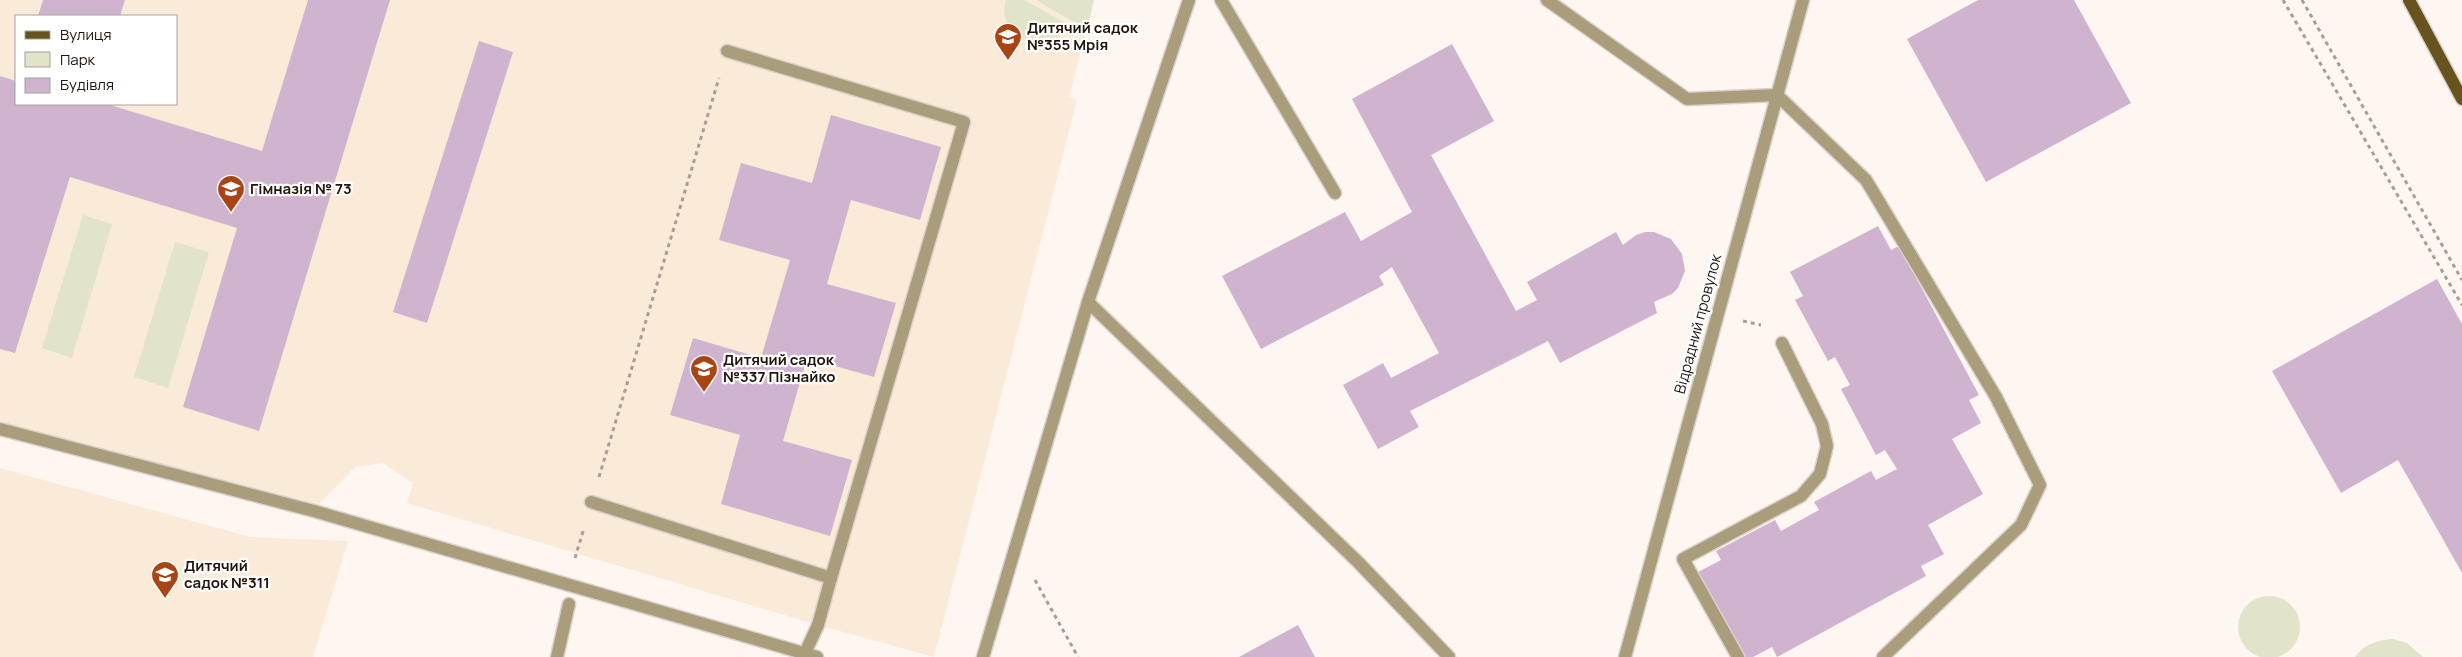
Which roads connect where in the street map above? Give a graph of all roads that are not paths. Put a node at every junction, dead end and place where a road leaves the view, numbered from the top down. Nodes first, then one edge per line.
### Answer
1 (1189, 0) edge
2 (1221, 0) edge
3 (1547, 0) edge
4 (1803, 0) edge
5 (2409, 0) edge
6 (727, 51) road end
7 (1777, 95) junction
8 (2462, 99) edge
9 (1335, 193) dead end
10 (1088, 302) junction
11 (1782, 343) road end
12 (0, 429) edge
13 (591, 502) road end
14 (831, 578) junction
15 (569, 604) dead end
16 (805, 653) junction
17 (1887, 656) edge
18 (557, 657) edge
19 (817, 657) edge
20 (983, 657) edge
21 (1449, 657) edge
22 (1625, 657) edge
23 (1738, 657) edge

1 - 10 street
2 - 9 street
3 - 7 street
4 - 7 street, Відрадний провулок
5 - 8 main road
6 - 14 street
7 - 17 street
7 - 22 street, Відрадний провулок
10 - 20 street
10 - 21 street
11 - 23 street
12 - 16 street
13 - 14 street
14 - 16 street
15 - 18 street
16 - 19 street

